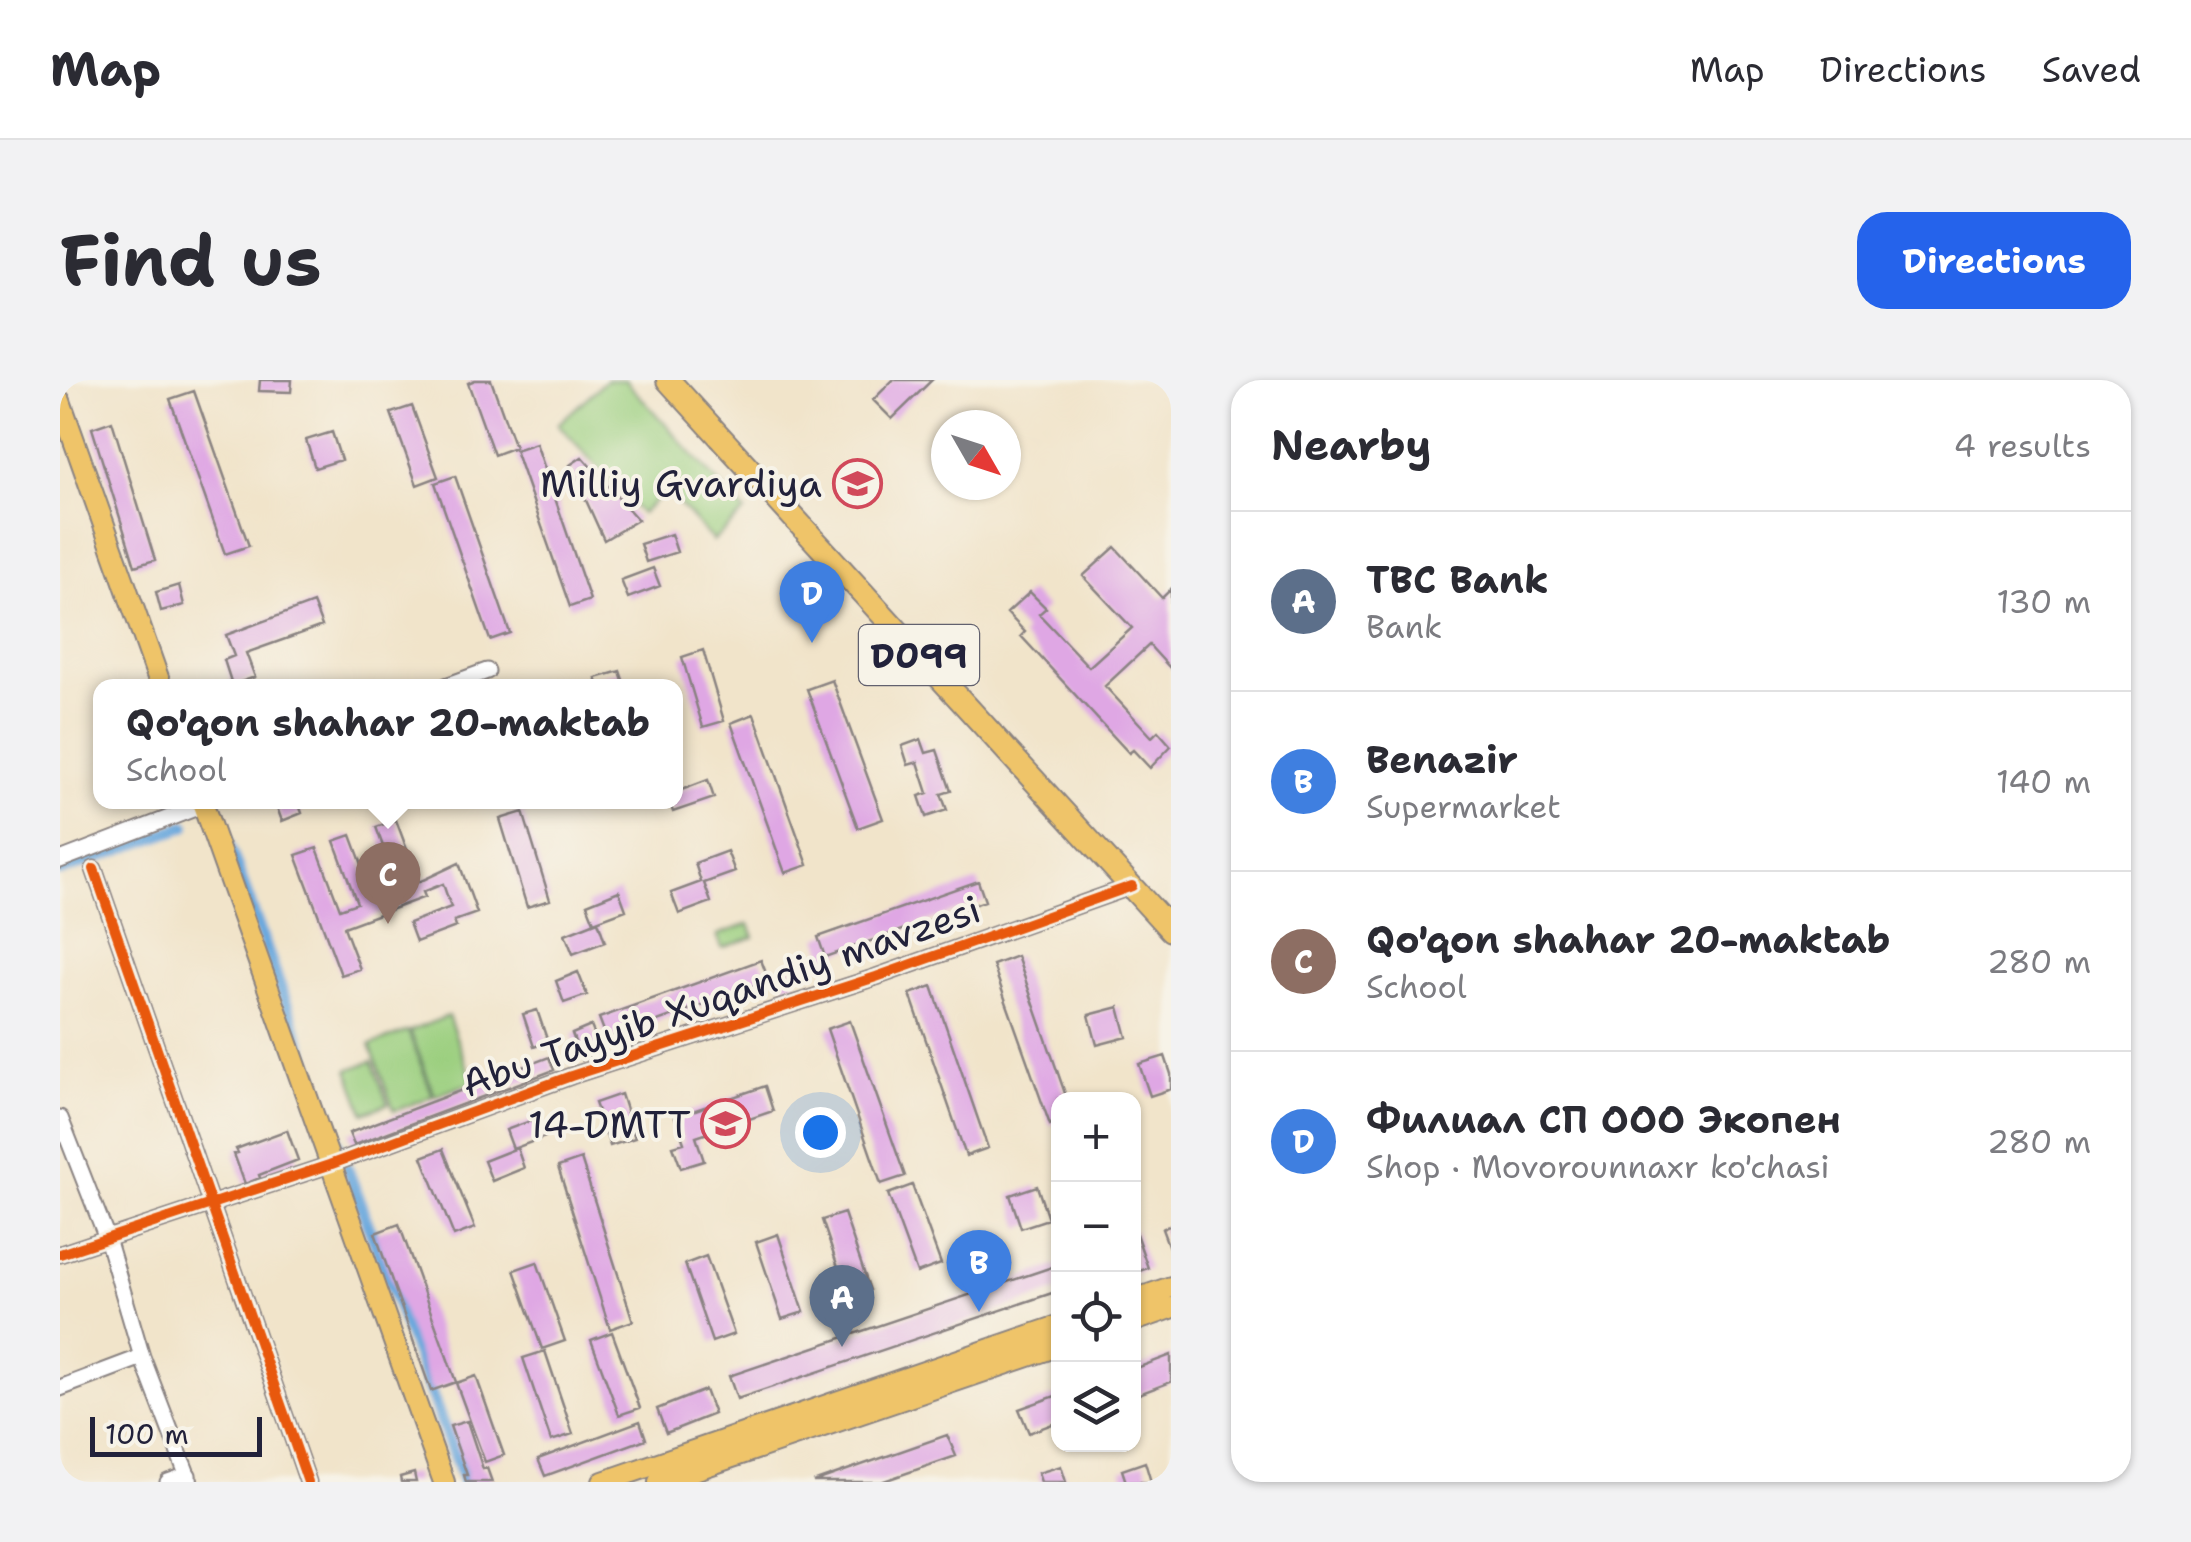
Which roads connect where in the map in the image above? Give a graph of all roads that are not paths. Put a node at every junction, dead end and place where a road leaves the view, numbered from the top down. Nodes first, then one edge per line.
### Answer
1 (668, 380) edge
2 (60, 401) edge
3 (487, 671) dead end
4 (159, 679) edge
5 (465, 679) edge
6 (187, 809) edge
7 (204, 809) edge
8 (60, 860) edge
9 (94, 868) dead end
10 (1132, 886) junction
11 (1171, 930) edge
12 (60, 1121) edge
13 (329, 1165) junction
14 (209, 1204) junction
15 (107, 1238) junction
16 (60, 1254) edge
17 (1171, 1287) edge
18 (1141, 1298) edge
19 (1171, 1308) edge
20 (1141, 1319) edge
21 (1051, 1328) edge
22 (1051, 1348) edge
23 (142, 1357) junction
24 (60, 1388) edge
25 (681, 1478) edge
26 (189, 1479) edge
27 (168, 1482) edge
28 (308, 1482) edge
29 (444, 1482) edge
30 (602, 1482) edge
31 (658, 1482) edge

1 - 10 highway, D099
2 - 4 main road
3 - 5 street
6 - 8 street
7 - 13 main road
9 - 14 street
10 - 11 highway, D099
10 - 13 street, Abu Tayyib Xuqandiy mavzesi
12 - 15 street
13 - 14 street, Abu Tayyib Xuqandiy mavzesi
13 - 29 main road
14 - 15 street, Abu Tayyib Xuqandiy mavzesi
14 - 28 street
15 - 16 street, Abu Tayyib Xuqandiy mavzesi
15 - 23 street
17 - 18 main road
19 - 20 main road
21 - 30 main road
22 - 25 main road
23 - 24 street
23 - 26 street
25 - 31 main road
26 - 27 street

